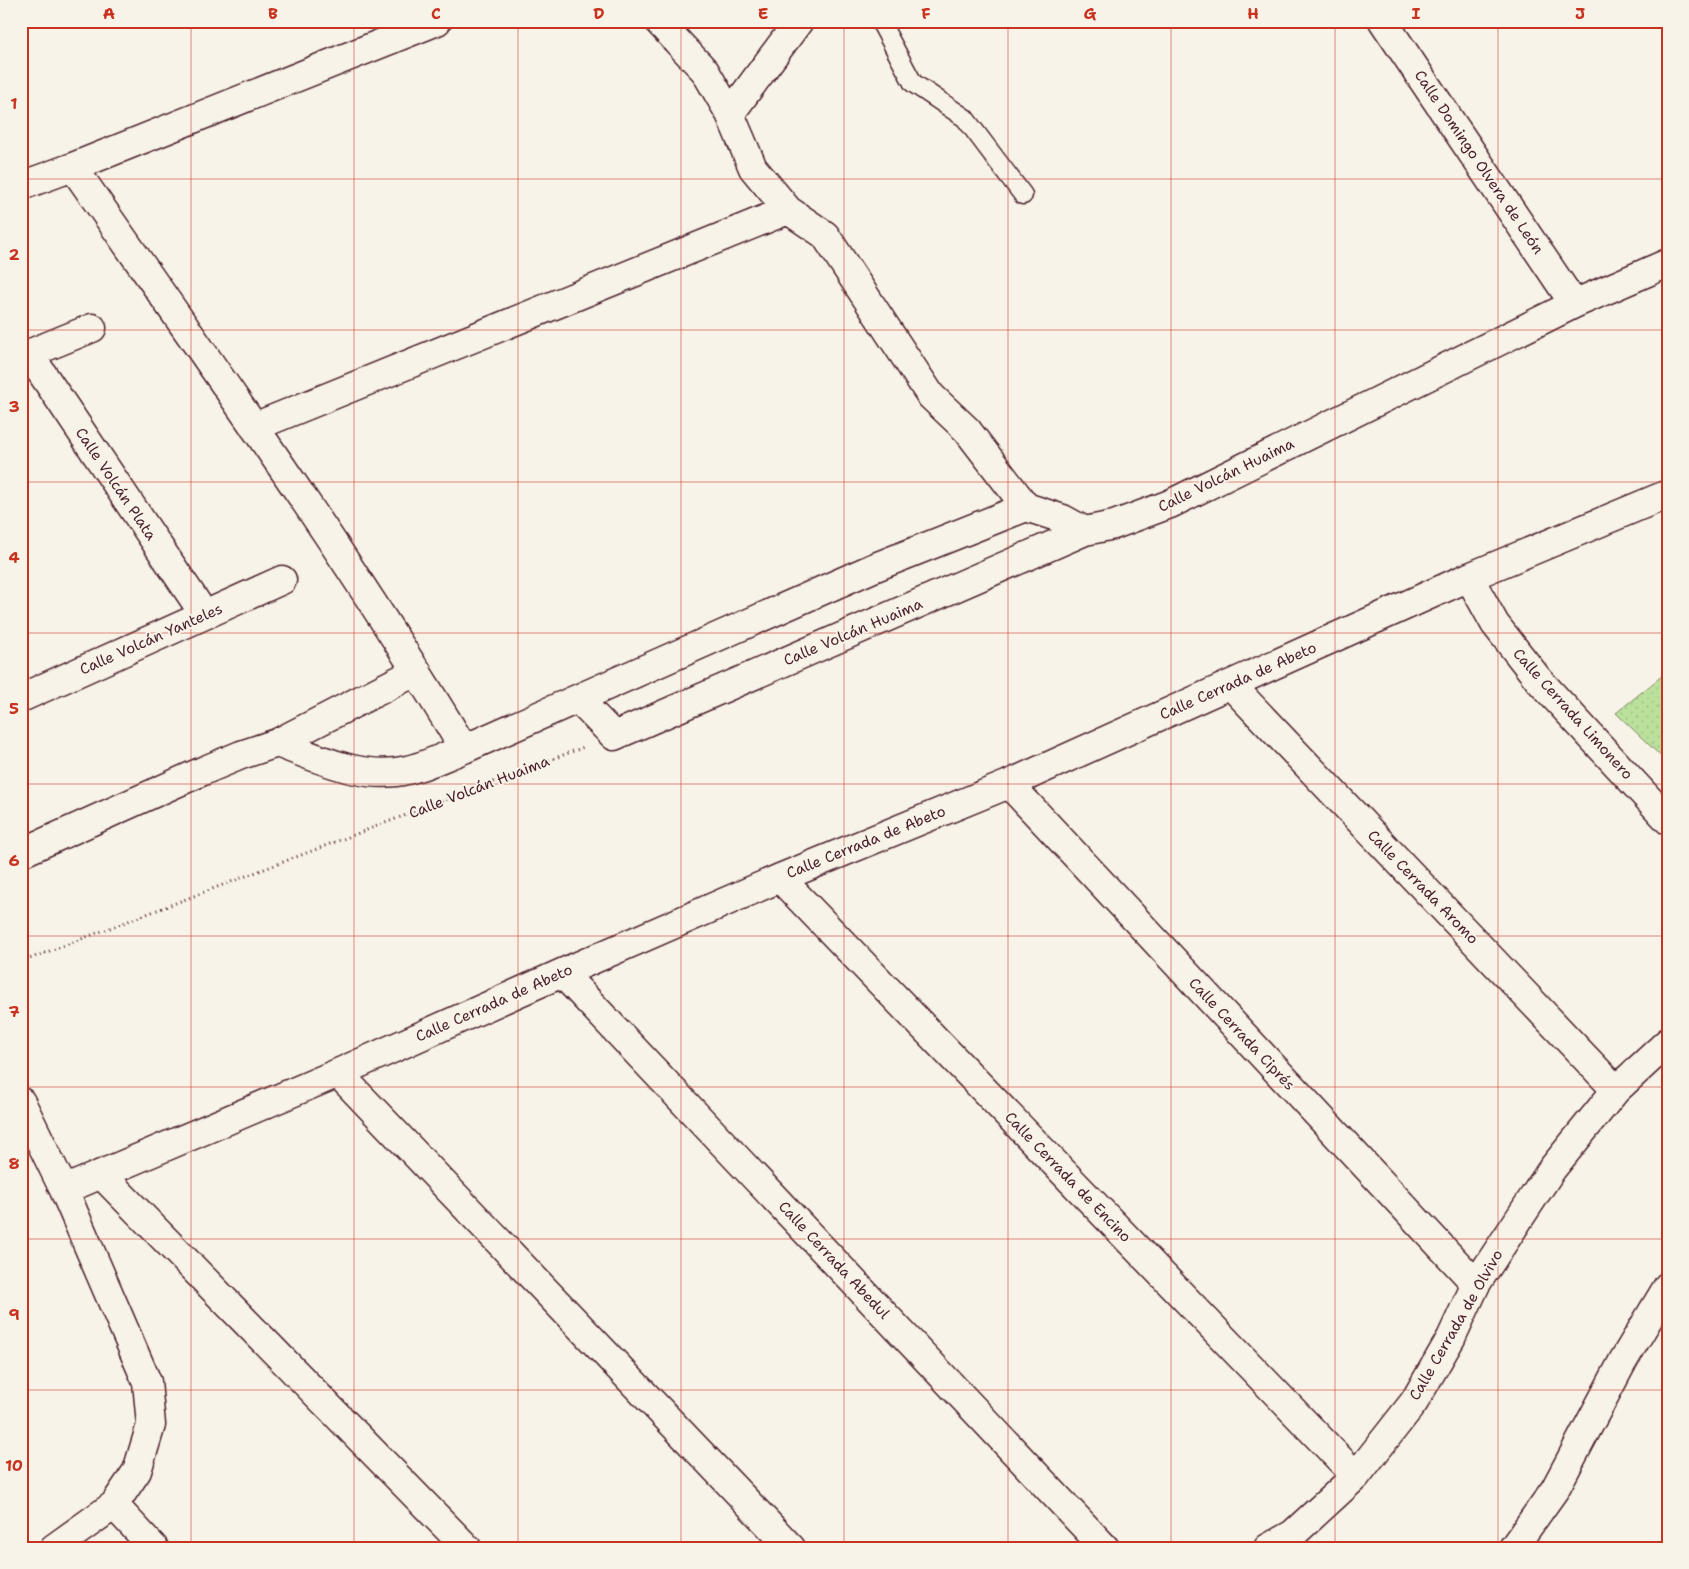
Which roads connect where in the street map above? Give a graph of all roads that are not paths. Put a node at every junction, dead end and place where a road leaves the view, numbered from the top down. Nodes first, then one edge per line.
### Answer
1 (437, 21) edge
2 (658, 21) edge
3 (799, 21) edge
4 (880, 21) edge
5 (1383, 21) edge
6 (730, 114) junction
7 (73, 167) junction
8 (21, 186) edge
9 (1023, 195) dead end
10 (788, 210) junction
11 (1668, 263) edge
12 (1574, 304) junction
13 (92, 328) dead end
14 (25, 355) edge
15 (254, 427) junction
16 (1668, 494) edge
17 (1026, 507) junction
18 (1085, 531) junction
19 (1469, 577) junction
20 (282, 580) dead end
21 (204, 614) junction
22 (417, 671) junction
23 (1231, 685) junction
24 (21, 698) edge
25 (578, 699) junction
26 (277, 744) junction
27 (464, 749) junction
28 (1009, 784) junction
29 (1668, 820) edge
30 (21, 853) edge
31 (780, 878) junction
32 (562, 973) junction
33 (1668, 1042) edge
34 (338, 1073) junction
35 (1616, 1090) junction
36 (21, 1102) edge
37 (101, 1174) junction
38 (64, 1190) junction
39 (1476, 1284) junction
40 (1668, 1286) edge
41 (1356, 1476) junction
42 (114, 1505) junction
43 (54, 1548) edge
44 (154, 1548) edge
45 (466, 1548) edge
46 (791, 1548) edge
47 (1105, 1548) edge
48 (1268, 1548) edge
49 (1513, 1548) edge

1 - 7 street
2 - 6 street
3 - 6 street
4 - 9 lane
5 - 12 street, Calle Domingo Olvera de León
6 - 10 street
7 - 8 street
7 - 15 street
10 - 15 street
10 - 17 street
11 - 12 street, Calle Volcán Huaima
12 - 18 street, Calle Volcán Huaima
13 - 14 street
14 - 21 street, Calle Volcán Plata
15 - 22 street
16 - 19 street, Calle Cerrada de Abeto
17 - 18 street
17 - 25 street
18 - 25 street, Calle Volcán Huaima
19 - 23 street, Calle Cerrada de Abeto
19 - 29 street, Calle Cerrada Limonero
20 - 21 street, Calle Volcán Yanteles
21 - 24 street, Calle Volcán Yanteles
22 - 26 street
22 - 27 street
23 - 28 street, Calle Cerrada de Abeto
23 - 35 street, Calle Cerrada Aromo
25 - 27 street
26 - 27 street
26 - 30 street
28 - 31 street, Calle Cerrada de Abeto
28 - 39 street, Calle Cerrada Ciprés
31 - 32 street, Calle Cerrada de Abeto
31 - 41 street, Calle Cerrada de Encino
32 - 34 street, Calle Cerrada de Abeto
32 - 47 street, Calle Cerrada Abedul
33 - 35 street, Calle Cerrada de Olvivo
34 - 37 street, Calle Cerrada de Abeto
34 - 46 street
35 - 39 street, Calle Cerrada de Olvivo
36 - 38 street
37 - 38 street, Calle Cerrada de Abeto
37 - 45 street
38 - 42 street
39 - 41 street, Calle Cerrada de Olvivo
40 - 49 street
41 - 48 street, Calle Cerrada de Olvivo
42 - 43 street
42 - 44 street

